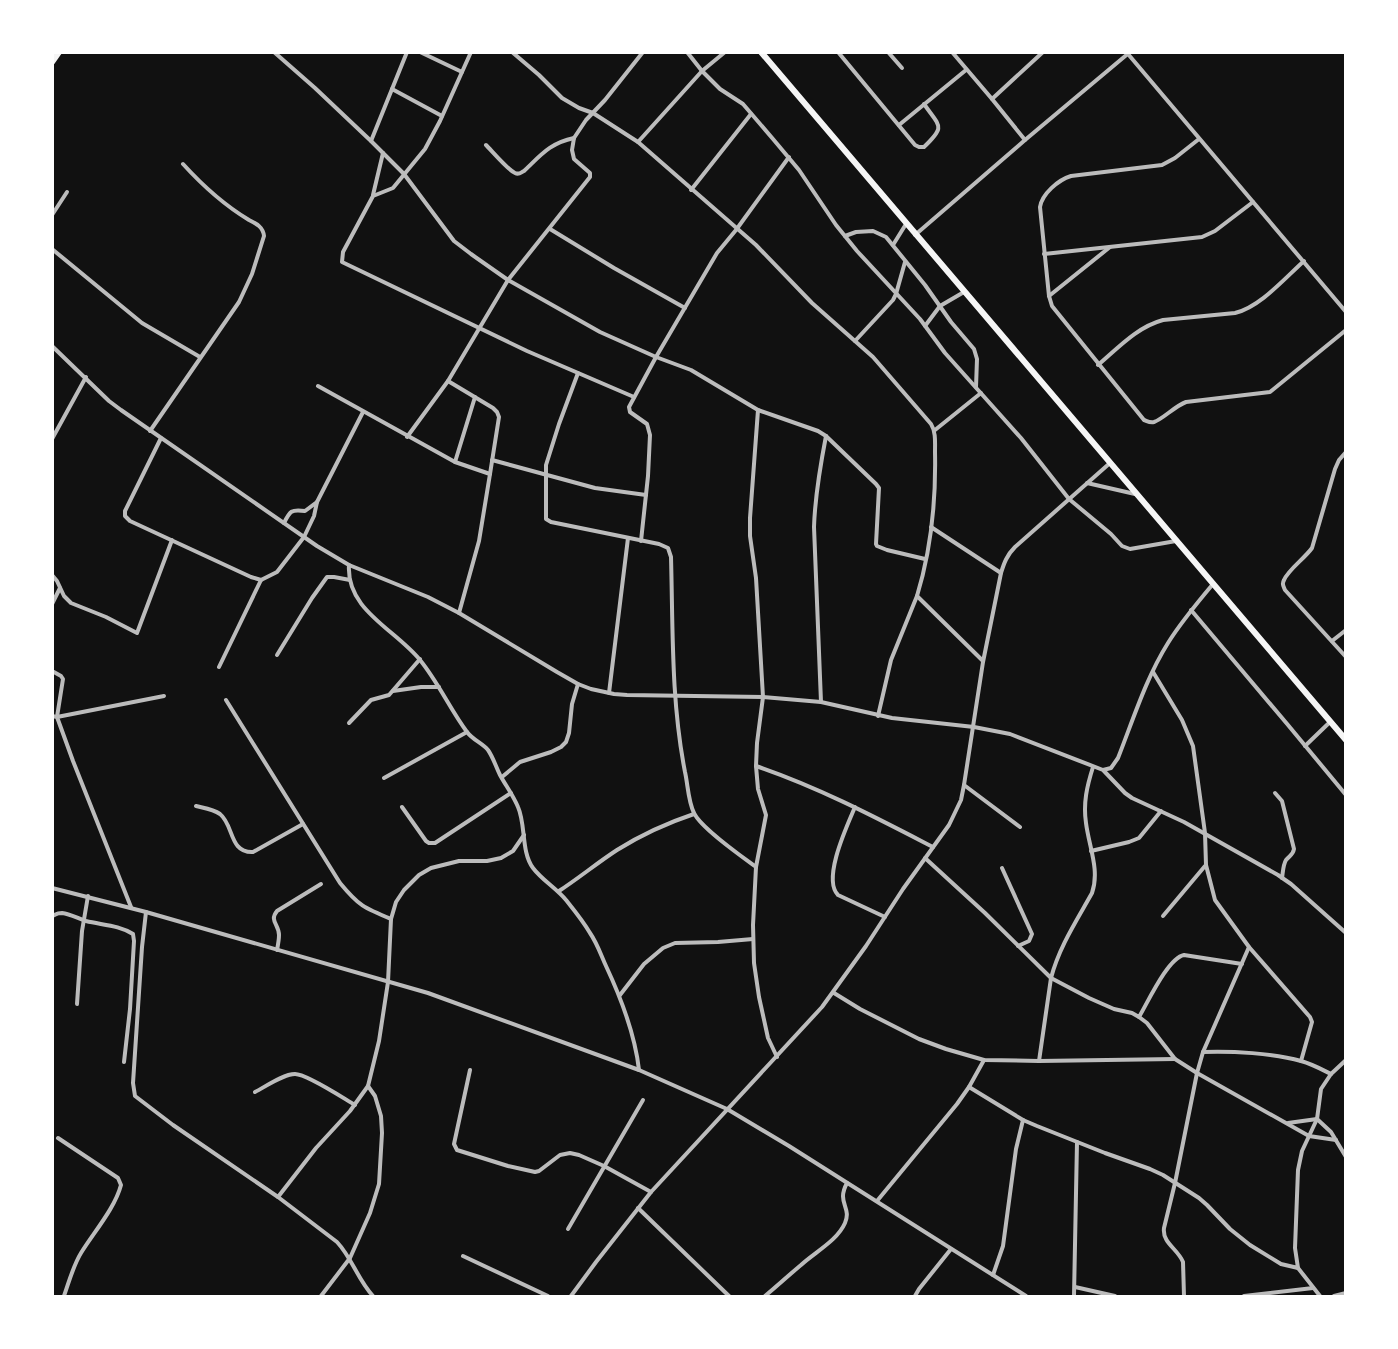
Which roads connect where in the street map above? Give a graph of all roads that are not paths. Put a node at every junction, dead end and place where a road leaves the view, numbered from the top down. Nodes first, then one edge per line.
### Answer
1 (59, 52) edge
2 (274, 52) edge
3 (407, 52) edge
4 (420, 52) edge
5 (471, 52) edge
6 (512, 52) edge
7 (643, 52) edge
8 (687, 52) edge
9 (725, 52) edge
10 (761, 52) edge
11 (838, 52) edge
12 (888, 52) edge
13 (952, 52) edge
14 (1043, 52) edge
15 (1129, 53) edge
16 (719, 55) edge
17 (52, 62) edge
18 (902, 68) dead end
19 (966, 70) junction
20 (702, 71) junction
21 (462, 72) junction
22 (392, 89) junction
23 (992, 99) junction
24 (924, 104) junction
25 (593, 113) junction
26 (752, 114) junction
27 (442, 116) junction
28 (899, 125) junction
29 (574, 138) junction
30 (1199, 139) junction
31 (1025, 140) junction
32 (371, 141) junction
33 (638, 142) junction
34 (486, 145) dead end
35 (383, 153) junction
36 (789, 158) junction
37 (183, 164) dead end
38 (404, 174) junction
39 (691, 190) junction
40 (67, 192) dead end
41 (373, 196) junction
42 (1253, 202) junction
43 (52, 215) edge
44 (906, 224) junction
45 (550, 228) junction
46 (736, 230) junction
47 (915, 235) junction
48 (845, 236) junction
49 (893, 245) junction
50 (1111, 247) junction
51 (52, 249) edge
52 (1044, 254) junction
53 (906, 261) junction
54 (1304, 261) junction
55 (508, 280) junction
56 (964, 292) junction
57 (896, 294) junction
58 (1049, 296) junction
59 (940, 306) junction
60 (685, 308) junction
61 (1346, 312) edge
62 (925, 326) junction
63 (478, 328) junction
64 (1346, 330) edge
65 (855, 341) junction
66 (52, 346) edge
67 (200, 357) junction
68 (656, 357) junction
69 (1098, 365) junction
70 (578, 373) junction
71 (86, 377) junction
72 (448, 381) junction
73 (318, 386) dead end
74 (976, 387) junction
75 (981, 393) junction
76 (475, 397) junction
77 (634, 397) junction
78 (758, 410) junction
79 (363, 412) junction
80 (935, 430) junction
81 (150, 431) junction
82 (826, 436) junction
83 (407, 437) junction
84 (161, 438) junction
85 (52, 440) edge
86 (1346, 452) edge
87 (492, 460) junction
88 (455, 462) junction
89 (1110, 463) junction
90 (490, 474) junction
91 (546, 474) junction
92 (1087, 483) junction
93 (1136, 494) junction
94 (646, 495) junction
95 (1069, 499) junction
96 (317, 502) junction
97 (284, 523) junction
98 (931, 526) junction
99 (304, 537) junction
100 (628, 538) junction
101 (172, 540) junction
102 (641, 541) junction
103 (1176, 541) junction
104 (925, 559) junction
105 (350, 565) junction
106 (1001, 573) junction
107 (52, 575) edge
108 (261, 580) junction
109 (350, 580) junction
110 (1213, 584) junction
111 (60, 587) junction
112 (917, 596) junction
113 (52, 604) edge
114 (1191, 610) junction
115 (459, 613) junction
116 (1346, 630) edge
117 (1332, 641) junction
118 (278, 655) dead end
119 (1346, 657) edge
120 (420, 659) junction
121 (983, 662) junction
122 (219, 667) dead end
123 (52, 671) edge
124 (1153, 671) junction
125 (578, 684) junction
126 (439, 687) junction
127 (393, 691) junction
128 (609, 693) junction
129 (164, 696) dead end
130 (675, 696) junction
131 (763, 697) junction
132 (226, 700) dead end
133 (821, 702) junction
134 (879, 716) junction
135 (55, 717) edge
136 (1330, 722) junction
137 (349, 723) dead end
138 (974, 727) junction
139 (467, 732) junction
140 (1346, 740) edge
141 (1305, 746) junction
142 (756, 766) junction
143 (1093, 767) junction
144 (1103, 770) junction
145 (501, 777) junction
146 (384, 778) dead end
147 (964, 785) junction
148 (511, 793) junction
149 (1275, 793) dead end
150 (1346, 795) edge
151 (196, 806) dead end
152 (402, 807) dead end
153 (855, 807) junction
154 (1161, 811) junction
155 (694, 814) junction
156 (303, 824) junction
157 (1020, 827) dead end
158 (1205, 833) junction
159 (525, 835) junction
160 (933, 847) junction
161 (1091, 851) junction
162 (925, 858) junction
163 (1206, 865) junction
164 (756, 867) junction
165 (1002, 868) dead end
166 (1282, 878) junction
167 (321, 884) dead end
168 (52, 888) edge
169 (559, 891) junction
170 (88, 896) junction
171 (131, 908) junction
172 (147, 912) junction
173 (52, 916) edge
174 (1163, 916) dead end
175 (885, 917) junction
176 (392, 919) junction
177 (84, 920) junction
178 (1346, 933) edge
179 (753, 939) junction
180 (1018, 946) junction
181 (1249, 947) junction
182 (277, 950) junction
183 (1242, 964) junction
184 (1051, 978) junction
185 (388, 982) junction
186 (834, 993) junction
187 (619, 995) junction
188 (77, 1004) dead end
189 (1139, 1017) junction
190 (1203, 1052) junction
191 (777, 1057) junction
192 (1175, 1059) junction
193 (984, 1060) junction
194 (1301, 1060) junction
195 (1346, 1060) edge
196 (1039, 1061) junction
197 (124, 1062) dead end
198 (470, 1070) dead end
199 (639, 1070) junction
200 (1197, 1073) junction
201 (1331, 1074) junction
202 (368, 1086) junction
203 (969, 1087) junction
204 (255, 1092) dead end
205 (643, 1100) dead end
206 (355, 1105) junction
207 (727, 1109) junction
208 (1317, 1119) junction
209 (1023, 1120) junction
210 (1286, 1123) junction
211 (1309, 1136) junction
212 (58, 1138) dead end
213 (1336, 1140) junction
214 (1077, 1142) junction
215 (1346, 1157) edge
216 (604, 1166) junction
217 (847, 1183) junction
218 (1175, 1183) junction
219 (651, 1192) junction
220 (278, 1197) junction
221 (876, 1202) junction
222 (638, 1208) junction
223 (568, 1228) dead end
224 (951, 1249) junction
225 (463, 1256) dead end
226 (350, 1258) junction
227 (1298, 1268) junction
228 (993, 1275) junction
229 (1075, 1287) junction
230 (1313, 1288) junction
231 (1346, 1293) edge
232 (1275, 1295) edge
233 (64, 1296) edge
234 (321, 1296) edge
235 (373, 1296) edge
236 (548, 1296) edge
237 (571, 1296) edge
238 (729, 1296) edge
239 (765, 1296) edge
240 (915, 1296) edge
241 (1026, 1296) edge
242 (1074, 1296) edge
243 (1115, 1296) edge
244 (1184, 1296) edge
245 (1244, 1296) edge
246 (1320, 1296) edge
247 (1334, 1296) edge

1 - 17 main road
2 - 32 street
3 - 22 street
4 - 21 street
5 - 21 street
6 - 25 street
7 - 25 street
8 - 20 street
9 - 16 street
10 - 44 main road
11 - 28 street
12 - 18 street
13 - 19 street
14 - 23 street
15 - 30 street
15 - 31 street
16 - 20 street
19 - 23 street
19 - 24 street
20 - 26 street
20 - 33 street
21 - 27 street
22 - 27 street
22 - 32 street
23 - 31 street
24 - 28 street
24 - 28 street
25 - 29 street
25 - 33 street
26 - 36 street
26 - 39 street
27 - 38 street
29 - 34 street
29 - 45 street
30 - 42 street
30 - 52 street
31 - 47 street
32 - 35 street
33 - 39 street
35 - 38 street
35 - 41 street
36 - 46 street
36 - 48 street
37 - 67 street
38 - 41 street
38 - 55 street
39 - 46 street
40 - 43 street
41 - 63 street
42 - 50 street
42 - 54 street
44 - 47 main road
44 - 49 street
45 - 55 street
45 - 60 street
46 - 60 street
46 - 65 street
47 - 56 main road
48 - 49 street
48 - 57 street
49 - 53 street
50 - 52 street
50 - 58 street
51 - 67 street
52 - 58 street
53 - 57 street
53 - 59 street
54 - 61 street
54 - 69 street
55 - 63 street
55 - 68 street
56 - 59 street
56 - 89 main road
57 - 62 street
57 - 65 street
58 - 69 street
59 - 62 street
59 - 74 street
60 - 68 street
62 - 74 street
63 - 70 street
63 - 72 street
64 - 69 street
65 - 80 street
66 - 71 street
67 - 81 street
68 - 77 street
68 - 78 street
70 - 77 street
70 - 91 street
71 - 81 street
71 - 85 street
72 - 76 street
72 - 83 street
73 - 79 street
74 - 75 street
75 - 80 street
75 - 95 street
76 - 87 street
76 - 88 street
77 - 94 street
78 - 82 street
78 - 131 street
79 - 83 street
79 - 96 street
80 - 98 street
81 - 84 street
82 - 104 street
82 - 133 street
83 - 88 street
84 - 97 street
84 - 101 street
86 - 117 street
87 - 90 street
87 - 91 street
88 - 90 street
89 - 92 street
89 - 93 main road
90 - 115 street
91 - 94 street
91 - 100 street
92 - 93 street
92 - 95 street
93 - 103 main road
94 - 102 street
95 - 103 street
95 - 106 street
96 - 97 street
96 - 99 street
97 - 99 street
98 - 104 street
98 - 106 street
99 - 105 street
99 - 108 street
100 - 102 street
100 - 128 street
101 - 108 street
101 - 111 street
102 - 130 street
103 - 110 main road
104 - 112 street
105 - 109 street
105 - 115 street
106 - 121 street
107 - 111 street
108 - 122 street
109 - 118 street
109 - 120 street
110 - 114 street
110 - 136 main road
111 - 113 street
112 - 121 street
112 - 134 street
114 - 124 street
114 - 141 street
115 - 125 street
116 - 117 street
117 - 119 street
120 - 126 street
120 - 127 street
121 - 138 street
123 - 135 street
124 - 144 street
124 - 158 street
125 - 128 street
125 - 145 street
126 - 127 street
126 - 139 street
127 - 137 street
128 - 130 street
129 - 135 street
130 - 131 street
130 - 155 street
131 - 133 street
131 - 142 street
132 - 156 street
133 - 134 street
134 - 138 street
135 - 171 street
136 - 140 main road
136 - 141 street
138 - 143 street
138 - 147 street
139 - 145 street
139 - 146 street
141 - 150 street
142 - 153 street
142 - 164 street
143 - 144 street
143 - 161 street
144 - 154 street
145 - 148 street
147 - 157 street
147 - 160 street
148 - 152 street
148 - 159 street
149 - 166 street
151 - 156 street
153 - 160 street
153 - 175 street
154 - 158 street
154 - 161 street
155 - 164 street
155 - 169 street
156 - 176 street
158 - 163 street
158 - 166 street
159 - 169 street
159 - 176 street
160 - 162 street
161 - 184 street
162 - 175 street
162 - 180 street
163 - 174 street
163 - 181 street
164 - 179 street
165 - 180 street
166 - 178 street
167 - 182 street
168 - 170 street
169 - 187 street
170 - 171 street
170 - 177 street
171 - 172 street
172 - 182 street
172 - 220 street
173 - 177 street
175 - 186 street
176 - 185 street
177 - 188 street
177 - 197 street
179 - 187 street
179 - 191 street
180 - 184 street
181 - 183 street
181 - 194 street
182 - 185 street
183 - 189 street
183 - 190 street
184 - 189 street
184 - 196 street
185 - 199 street
185 - 202 street
186 - 191 street
186 - 193 street
187 - 199 street
189 - 192 street
190 - 194 street
190 - 200 street
191 - 207 street
192 - 196 street
192 - 200 street
193 - 196 street
193 - 203 street
194 - 201 street
195 - 201 street
198 - 216 street
199 - 207 street
200 - 210 street
200 - 218 street
201 - 208 street
202 - 206 street
202 - 226 street
203 - 209 street
203 - 221 street
204 - 206 street
205 - 216 street
206 - 220 street
207 - 217 street
207 - 219 street
208 - 210 street
208 - 211 street
208 - 213 street
209 - 214 street
209 - 228 street
210 - 211 street
211 - 213 street
211 - 227 street
212 - 233 street
213 - 215 street
214 - 218 street
214 - 229 street
216 - 219 street
216 - 223 street
217 - 221 street
217 - 239 street
218 - 227 street
218 - 244 street
219 - 222 street
220 - 226 street
221 - 224 street
222 - 237 street
222 - 238 street
224 - 228 street
224 - 240 street
225 - 236 street
226 - 234 street
226 - 235 street
227 - 230 street
228 - 241 street
229 - 242 street
229 - 243 street
230 - 232 street
230 - 246 street
231 - 247 street
232 - 245 street

